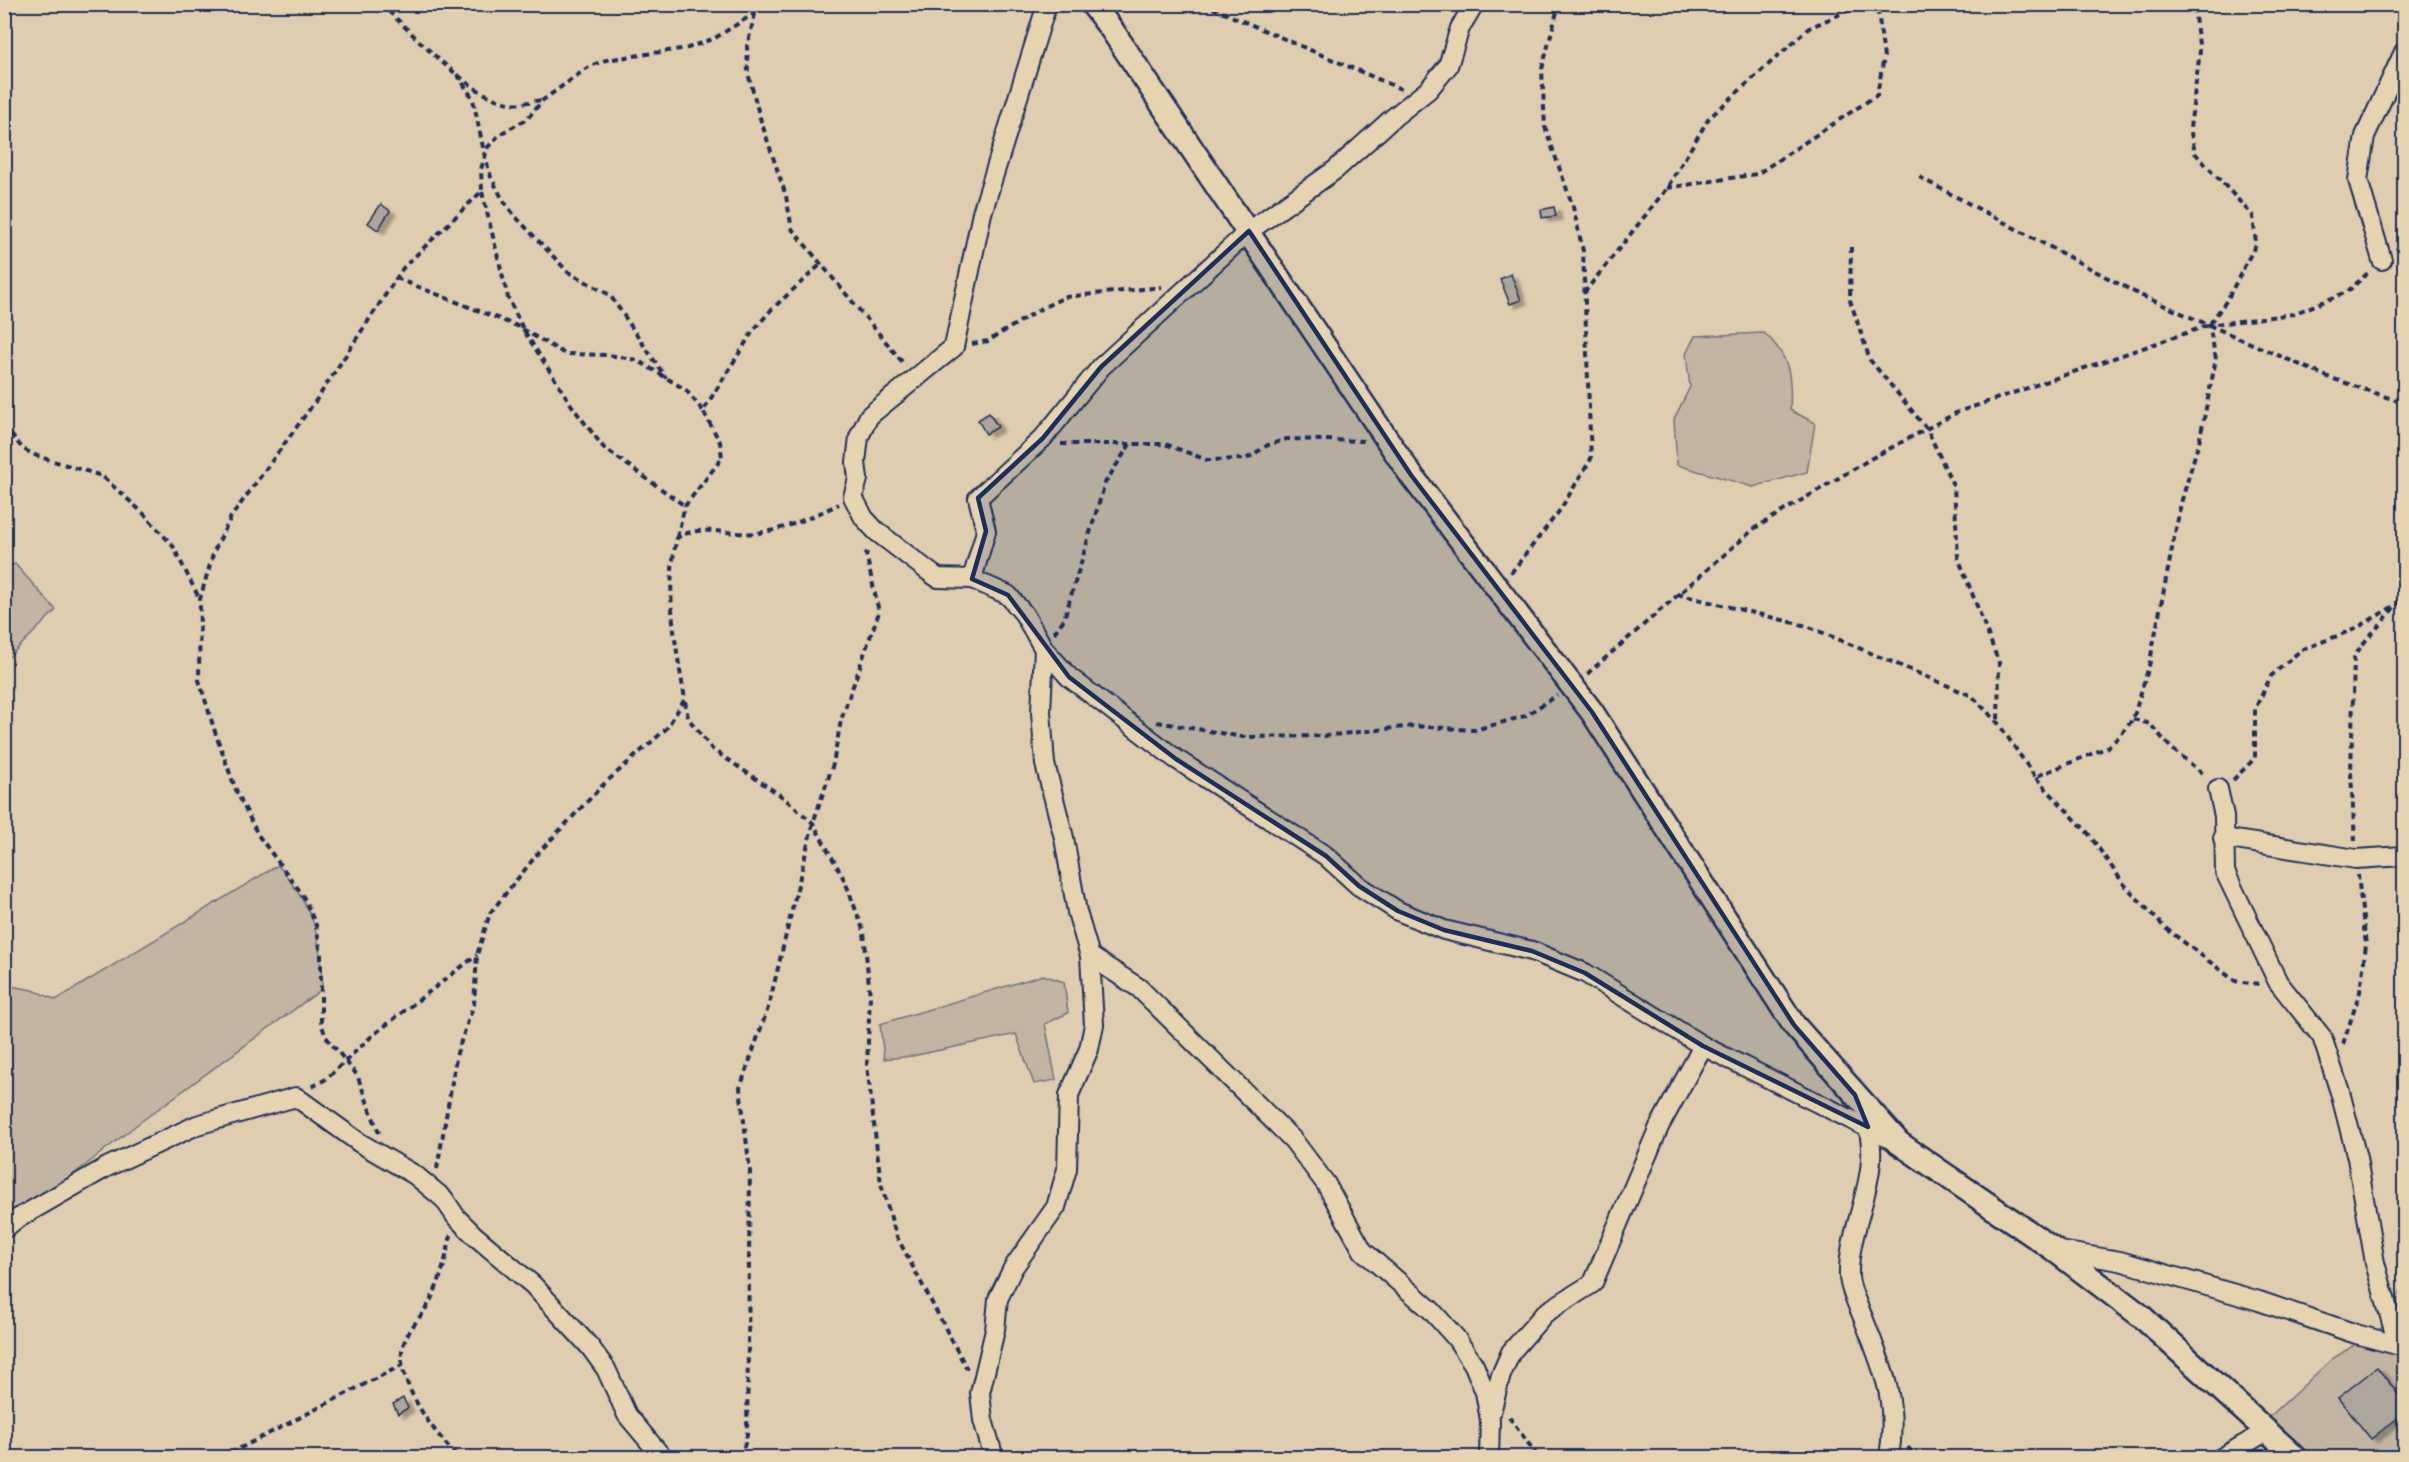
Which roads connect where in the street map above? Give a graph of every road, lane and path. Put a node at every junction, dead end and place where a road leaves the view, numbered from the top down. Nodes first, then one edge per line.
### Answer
1 (381, 4) edge
2 (764, 4) edge
3 (1047, 4) edge
4 (1092, 4) edge
5 (1203, 4) edge
6 (1474, 4) edge
7 (1559, 4) edge
8 (1863, 4) edge
9 (1877, 4) edge
10 (2193, 4) edge
11 (755, 13) junction
12 (2404, 51) edge
13 (457, 74) junction
14 (1418, 98) junction
15 (543, 100) junction
16 (485, 157) junction
17 (1919, 177) dead end
18 (1667, 188) junction
19 (482, 191) junction
20 (1249, 231) junction
21 (2404, 245) edge
22 (1851, 247) dead end
23 (2382, 260) junction
24 (820, 265) junction
25 (396, 278) junction
26 (1164, 287) dead end
27 (1584, 293) junction
28 (2209, 325) junction
29 (524, 331) junction
30 (954, 348) junction
31 (666, 378) junction
32 (915, 378) junction
33 (2404, 403) edge
34 (703, 411) junction
35 (4, 426) edge
36 (1927, 429) junction
37 (1388, 442) junction
38 (1130, 443) junction
39 (1035, 445) junction
40 (853, 497) junction
41 (685, 506) junction
42 (876, 531) junction
43 (677, 538) junction
44 (972, 579) junction
45 (2404, 586) edge
46 (1498, 590) junction
47 (1677, 594) junction
48 (200, 599) junction
49 (2402, 601) edge
50 (1044, 649) junction
51 (1572, 685) junction
52 (685, 699) junction
53 (2133, 718) junction
54 (1128, 723) junction
55 (1998, 723) junction
56 (2035, 777) junction
57 (2218, 789) junction
58 (813, 823) junction
59 (2223, 838) junction
60 (2404, 856) edge
61 (2356, 859) junction
62 (477, 955) junction
63 (1090, 956) junction
64 (2278, 982) junction
65 (1703, 1046) junction
66 (345, 1061) junction
67 (2334, 1072) junction
68 (1855, 1095) junction
69 (296, 1097) junction
70 (1868, 1127) junction
71 (1899, 1143) junction
72 (390, 1162) junction
73 (444, 1199) junction
74 (456, 1217) junction
75 (4, 1229) edge
76 (2053, 1250) junction
77 (2401, 1346) edge
78 (402, 1365) junction
79 (980, 1393) junction
80 (1494, 1398) junction
81 (1490, 1420) junction
82 (2269, 1430) junction
83 (452, 1451) junction
84 (221, 1458) edge
85 (448, 1458) edge
86 (460, 1458) edge
87 (663, 1458) edge
88 (741, 1458) edge
89 (994, 1458) edge
90 (1489, 1458) edge
91 (1539, 1458) edge
92 (1889, 1458) edge
93 (2221, 1458) edge
94 (2296, 1458) edge

1 - 13 path
2 - 11 path
3 - 30 street
4 - 20 street
5 - 14 path
6 - 14 street
7 - 27 path
8 - 18 path
9 - 18 path
10 - 28 path
11 - 15 path
11 - 24 path
12 - 23 street
13 - 15 path
13 - 16 path
14 - 20 street
15 - 16 path
16 - 19 path
16 - 31 path
17 - 28 path
18 - 27 path
19 - 25 path
19 - 29 path
20 - 37 street
20 - 39 street
21 - 23 path
22 - 36 path
23 - 28 path
24 - 32 path
24 - 34 path
25 - 29 path
25 - 48 path
26 - 30 path
27 - 46 path
28 - 33 path
28 - 36 path
28 - 53 path
29 - 31 path
29 - 41 path
30 - 32 street
31 - 34 path
32 - 40 street
34 - 41 path
35 - 48 path
36 - 47 path
36 - 55 path
37 - 38 path
37 - 46 street
38 - 39 path
38 - 50 path
39 - 44 street
40 - 42 street
40 - 43 path
41 - 43 path
42 - 44 street
42 - 58 path
43 - 52 path
44 - 50 street
45 - 49 path
46 - 51 street
47 - 51 path
47 - 55 path
48 - 66 path
49 - 57 path
49 - 61 path
50 - 54 street
50 - 63 street
51 - 54 path
51 - 68 street
52 - 58 path
52 - 62 path
53 - 56 path
53 - 57 path
54 - 65 street
55 - 56 path
56 - 64 path
57 - 59 street
58 - 79 path
58 - 88 path
59 - 61 street
59 - 64 street
60 - 61 street
61 - 67 path
62 - 66 path
62 - 73 path
63 - 79 street
63 - 81 street
64 - 67 street
65 - 70 street
65 - 80 street
66 - 69 path
66 - 72 path
67 - 77 street
68 - 70 street
68 - 71 street
69 - 72 street
69 - 75 street
70 - 71 street
70 - 92 street
71 - 76 street
72 - 73 street
73 - 74 street
74 - 78 path
74 - 87 street
76 - 77 street
76 - 82 street
78 - 83 path
78 - 84 path
79 - 89 street
80 - 81 street
80 - 91 path
81 - 90 street
82 - 93 street
82 - 94 street
83 - 85 path
83 - 86 path

